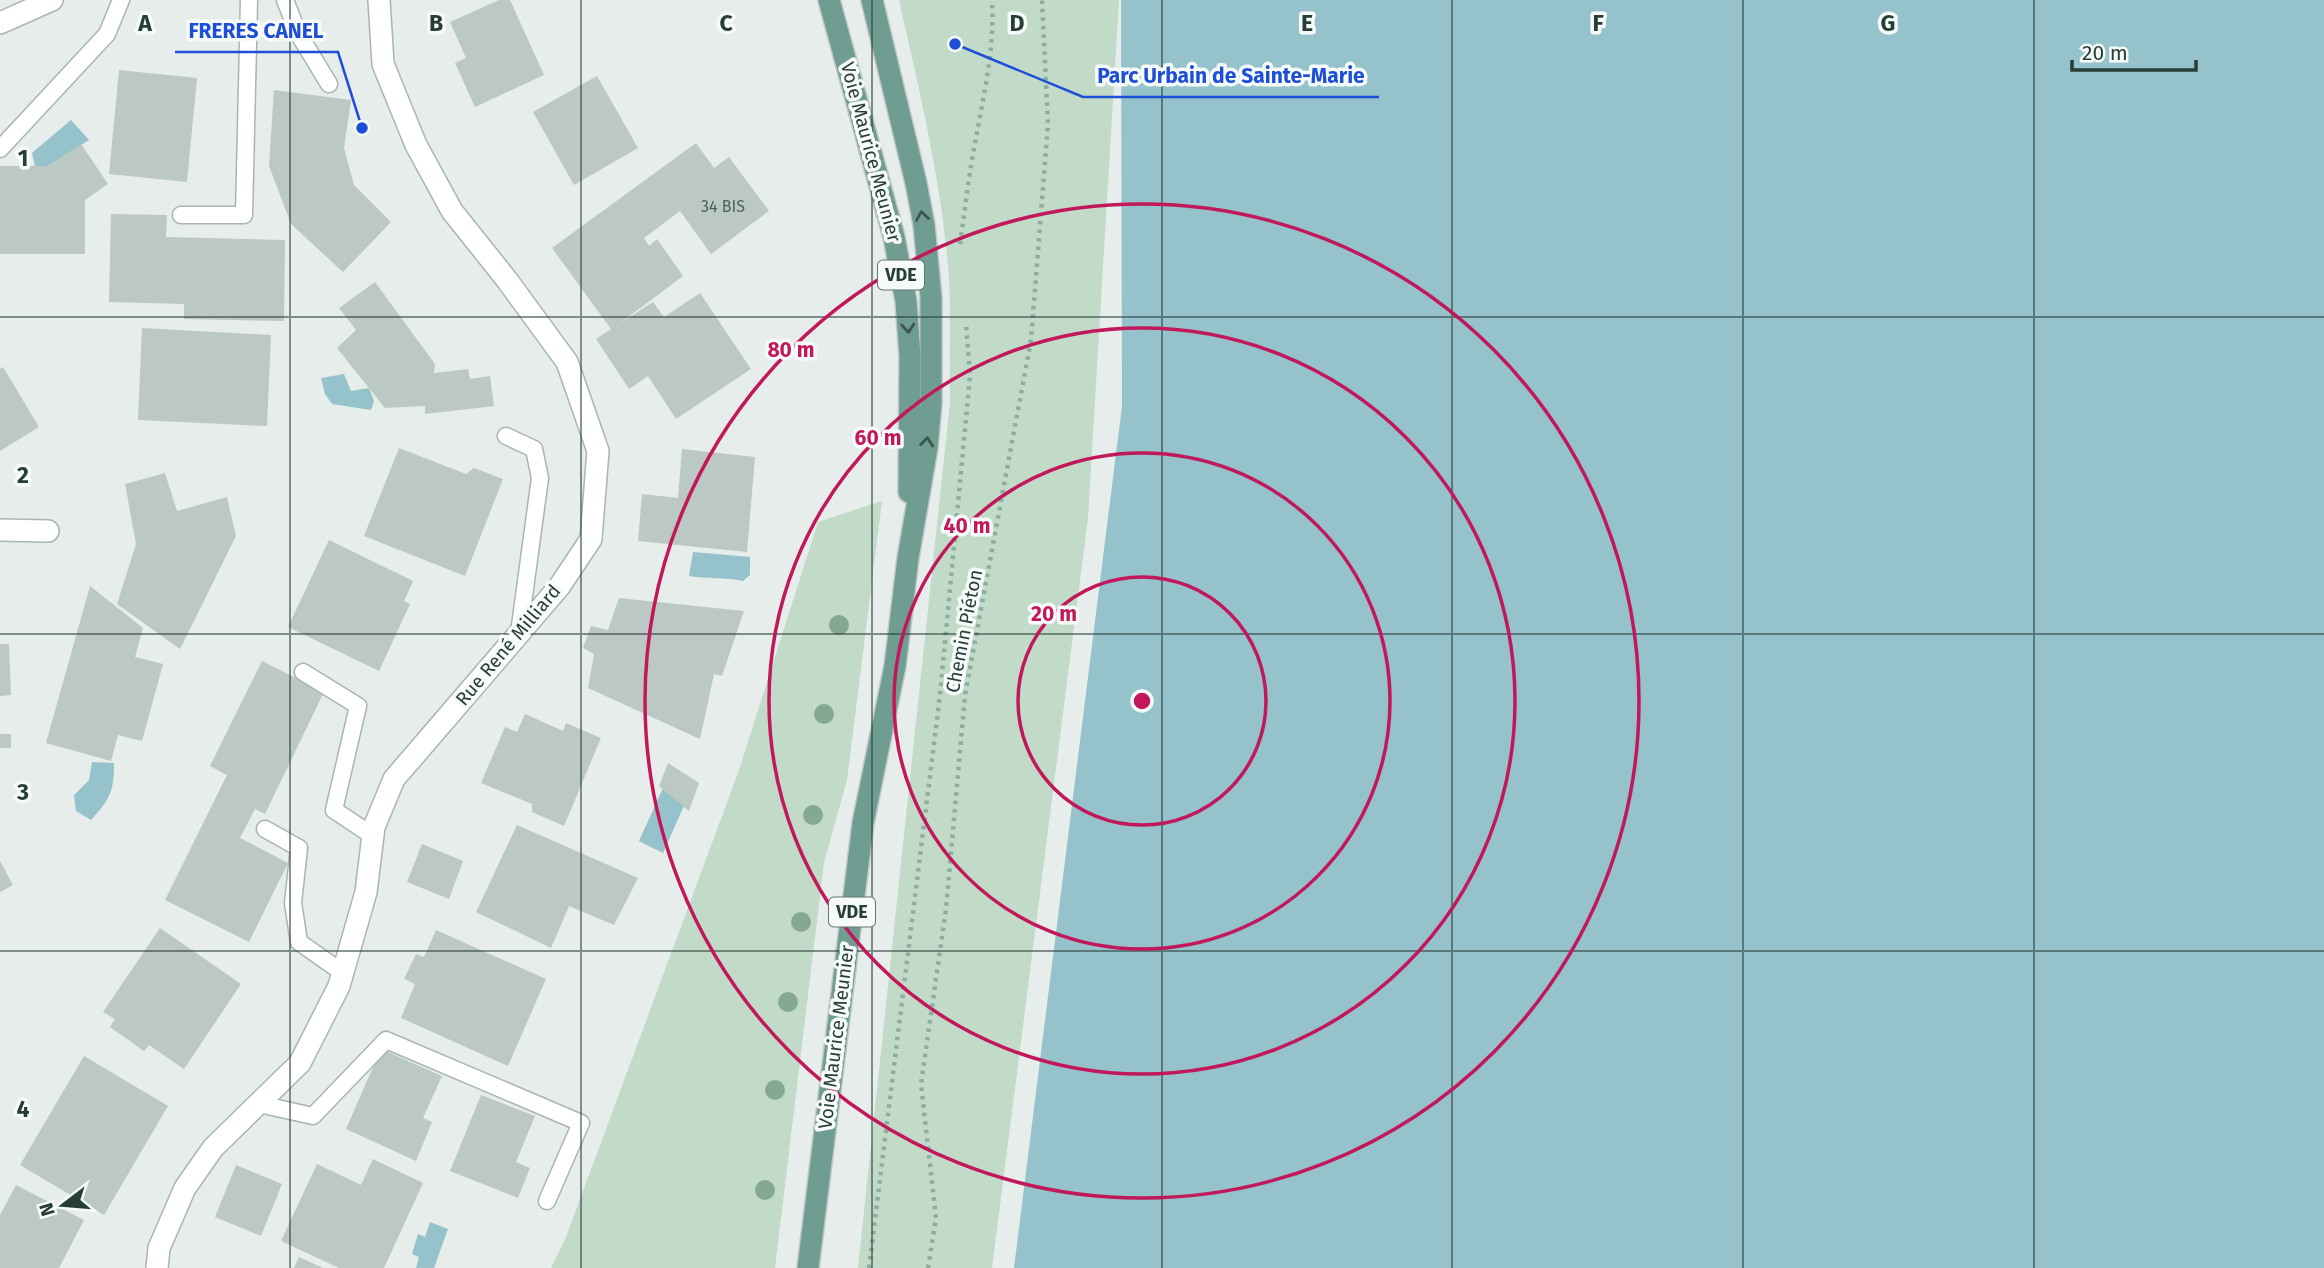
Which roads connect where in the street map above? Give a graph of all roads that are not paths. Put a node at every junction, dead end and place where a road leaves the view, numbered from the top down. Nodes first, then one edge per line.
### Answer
1 (52, 0) edge
2 (121, 0) edge
3 (248, 0) edge
4 (285, 0) edge
5 (379, 0) edge
6 (829, 0) edge
7 (872, 0) edge
8 (0, 23) edge
9 (329, 85) dead end
10 (0, 149) edge
11 (181, 215) dead end
12 (506, 436) dead end
13 (0, 530) edge
14 (48, 531) dead end
15 (908, 558) junction
16 (519, 633) junction
17 (303, 672) dead end
18 (265, 829) dead end
19 (373, 836) junction
20 (342, 973) junction
21 (259, 1104) junction
22 (547, 1201) dead end
23 (157, 1268) edge
24 (808, 1268) edge

1 - 8 street
2 - 10 lane
3 - 11 lane
4 - 9 lane
5 - 16 street, Rue René Milliard
6 -> 15 main road, Voie Maurice Meunier / VDE
15 -> 7 main road, Voie Maurice Meunier / VDE
12 - 16 lane
13 - 14 street
15 - 24 main road, Voie Maurice Meunier / VDE
16 - 19 street, Rue René Milliard
17 - 19 lane
18 - 20 lane
19 - 20 street, Rue René Milliard
20 - 21 street, Rue René Milliard
21 - 22 lane
21 - 23 street, Rue René Milliard

